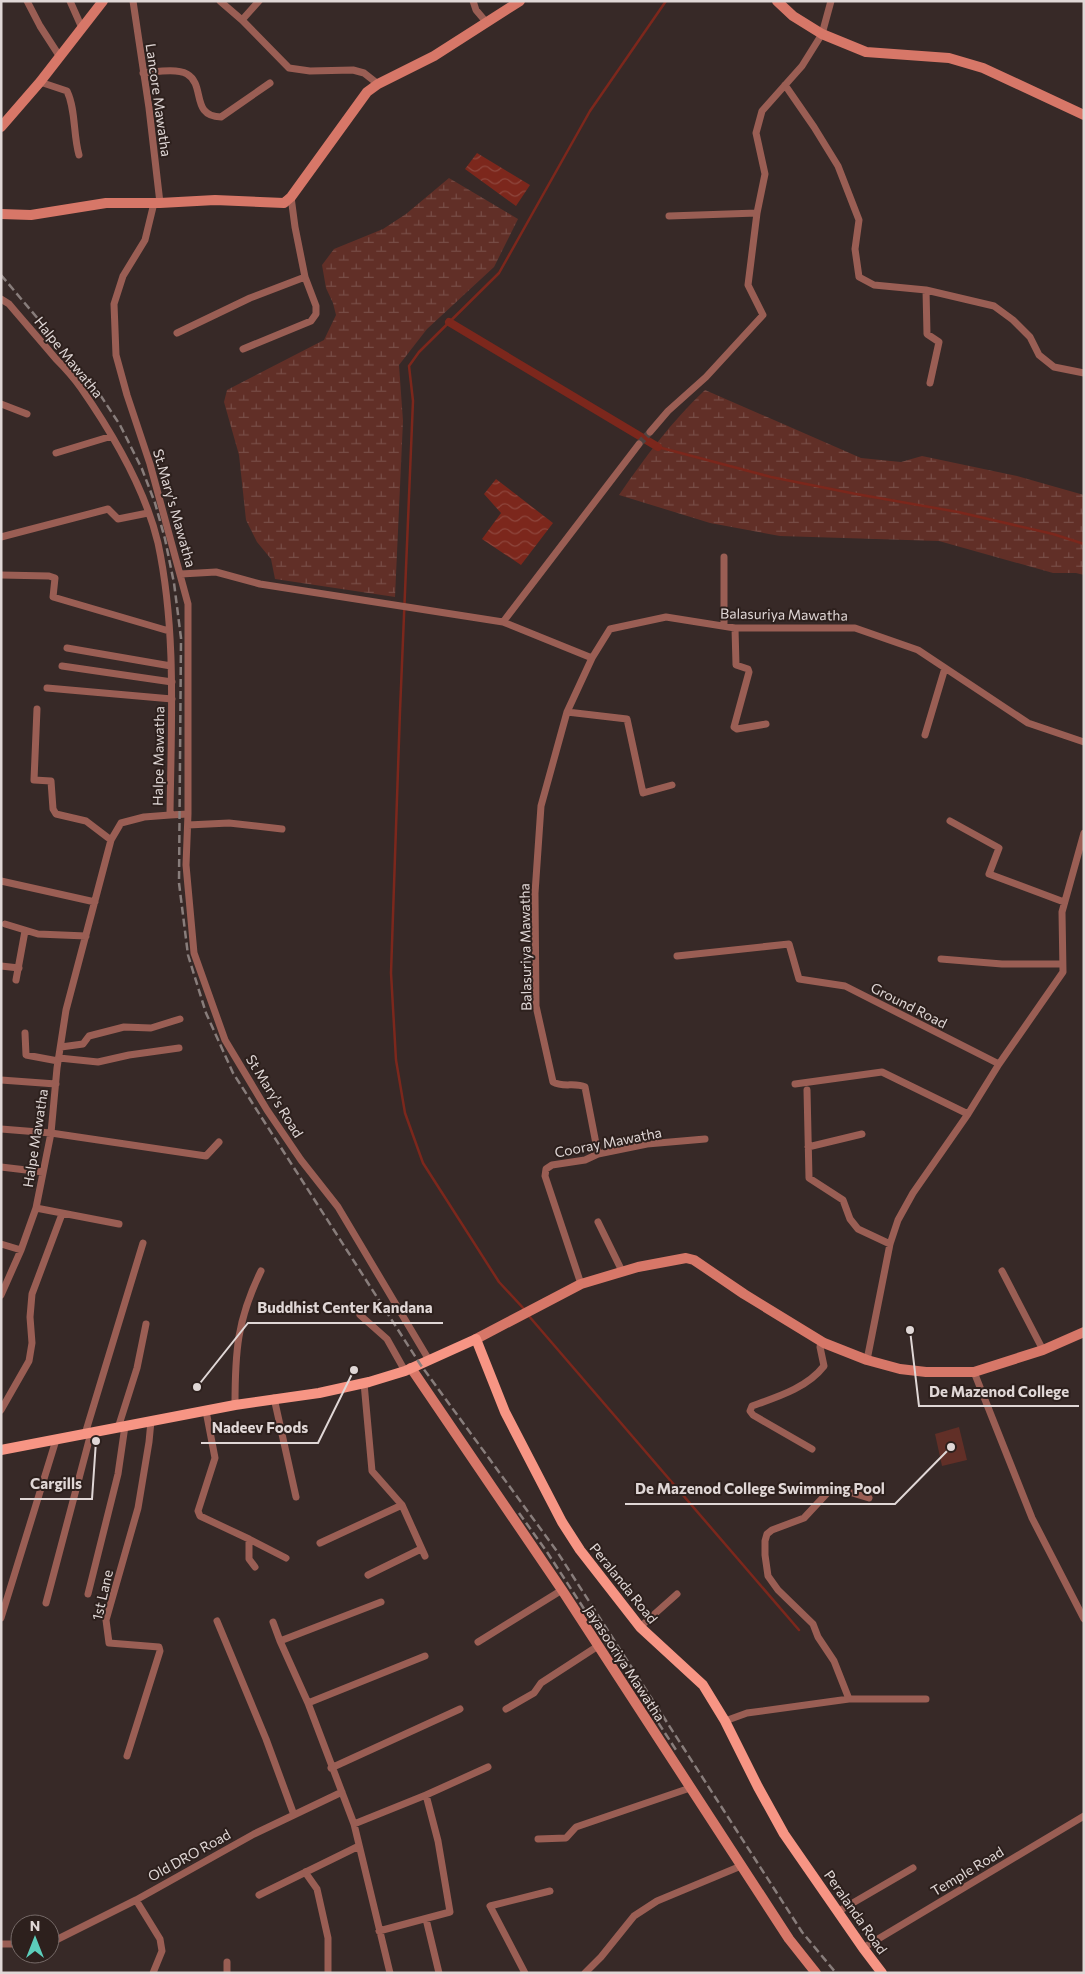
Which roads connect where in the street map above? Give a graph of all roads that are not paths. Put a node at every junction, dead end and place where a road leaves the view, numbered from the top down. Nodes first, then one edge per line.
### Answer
1 (27, 1) edge
2 (70, 1) edge
3 (103, 1) edge
4 (133, 1) edge
5 (220, 1) edge
6 (259, 1) edge
7 (473, 1) edge
8 (520, 1) edge
9 (777, 1) edge
10 (831, 1) edge
11 (242, 20) junction
12 (487, 23) junction
13 (82, 28) junction
14 (822, 34) junction
15 (60, 56) junction
16 (144, 73) junction
17 (40, 82) junction
18 (270, 83) dead end
19 (378, 84) junction
20 (785, 85) junction
21 (1084, 116) edge
22 (2, 123) edge
23 (79, 155) dead end
24 (291, 197) junction
25 (157, 203) junction
26 (757, 213) junction
27 (1, 214) edge
28 (669, 216) dead end
29 (305, 277) junction
30 (926, 290) junction
31 (1, 299) edge
32 (177, 333) dead end
33 (243, 349) dead end
34 (1084, 373) edge
35 (930, 384) dead end
36 (1, 404) edge
37 (28, 414) dead end
38 (650, 432) tunnel mouth
39 (112, 436) junction
40 (639, 444) tunnel mouth
41 (56, 453) dead end
42 (148, 513) junction
43 (1, 537) edge
44 (724, 557) dead end
45 (181, 574) junction
46 (1, 575) edge
47 (503, 622) junction
48 (724, 626) junction
49 (735, 628) junction
50 (169, 631) junction
51 (66, 648) dead end
52 (592, 658) junction
53 (62, 666) dead end
54 (171, 666) junction
55 (945, 668) junction
56 (172, 682) junction
57 (47, 688) dead end
58 (172, 699) junction
59 (37, 709) dead end
60 (567, 712) junction
61 (766, 724) dead end
62 (925, 735) dead end
63 (1084, 742) edge
64 (672, 786) dead end
65 (188, 814) junction
66 (170, 815) junction
67 (950, 820) dead end
68 (188, 825) junction
69 (282, 828) dead end
70 (1084, 833) edge
71 (111, 840) junction
72 (1, 881) edge
73 (95, 902) junction
74 (1064, 902) junction
75 (5, 924) dead end
76 (25, 931) junction
77 (86, 936) junction
78 (678, 956) dead end
79 (941, 959) dead end
80 (1062, 964) junction
81 (1, 966) edge
82 (19, 968) junction
83 (16, 980) dead end
84 (180, 1019) dead end
85 (25, 1033) dead end
86 (60, 1047) junction
87 (179, 1048) dead end
88 (59, 1060) junction
89 (999, 1064) junction
90 (1, 1080) edge
91 (56, 1084) junction
92 (795, 1084) dead end
93 (807, 1090) dead end
94 (968, 1114) junction
95 (1, 1130) edge
96 (51, 1133) junction
97 (862, 1134) dead end
98 (705, 1140) dead end
99 (219, 1142) dead end
100 (808, 1147) junction
101 (598, 1154) junction
102 (1, 1167) edge
103 (43, 1172) junction
104 (36, 1208) junction
105 (62, 1214) junction
106 (598, 1222) dead end
107 (119, 1224) dead end
108 (143, 1243) dead end
109 (1, 1244) edge
110 (890, 1244) junction
111 (21, 1250) junction
112 (261, 1271) dead end
113 (1002, 1271) dead end
114 (622, 1272) junction
115 (581, 1284) junction
116 (1, 1295) edge
117 (360, 1315) dead end
118 (146, 1324) dead end
119 (1084, 1332) edge
120 (476, 1339) junction
121 (821, 1341) junction
122 (1043, 1350) junction
123 (429, 1360) junction
124 (867, 1360) junction
125 (408, 1370) junction
126 (974, 1372) junction
127 (364, 1383) junction
128 (274, 1398) junction
129 (235, 1405) junction
130 (1, 1410) edge
131 (206, 1411) junction
132 (151, 1421) junction
133 (122, 1427) junction
134 (88, 1434) junction
135 (56, 1440) junction
136 (812, 1449) dead end
137 (1, 1450) edge
138 (296, 1497) dead end
139 (869, 1498) dead end
140 (402, 1505) junction
141 (248, 1539) junction
142 (320, 1543) dead end
143 (421, 1549) junction
144 (425, 1556) dead end
145 (286, 1558) dead end
146 (255, 1567) dead end
147 (368, 1575) dead end
148 (562, 1590) junction
149 (88, 1594) dead end
150 (677, 1594) dead end
151 (381, 1602) dead end
152 (46, 1603) dead end
153 (1, 1618) edge
154 (1084, 1619) edge
155 (217, 1621) dead end
156 (273, 1622) dead end
157 (640, 1627) junction
158 (280, 1641) junction
159 (478, 1642) dead end
160 (598, 1646) junction
161 (425, 1656) dead end
162 (849, 1699) junction
163 (926, 1699) dead end
164 (308, 1703) junction
165 (460, 1709) dead end
166 (506, 1709) dead end
167 (725, 1721) junction
168 (127, 1756) dead end
169 (488, 1767) dead end
170 (331, 1768) junction
171 (690, 1788) junction
172 (342, 1792) junction
173 (426, 1795) junction
174 (294, 1815) junction
175 (1084, 1816) edge
176 (354, 1824) junction
177 (538, 1840) dead end
178 (359, 1846) junction
179 (740, 1866) junction
180 (913, 1868) dead end
181 (305, 1872) junction
182 (550, 1891) dead end
183 (259, 1895) dead end
184 (136, 1900) junction
185 (838, 1912) junction
186 (426, 1918) junction
187 (379, 1931) junction
188 (60, 1938) edge
189 (863, 1948) junction
190 (227, 1962) dead end
191 (153, 1973) edge
192 (227, 1973) edge
193 (328, 1973) edge
194 (390, 1973) edge
195 (439, 1973) edge
196 (525, 1973) edge
197 (585, 1973) edge
198 (816, 1973) edge
199 (882, 1973) edge

1 - 15 street
2 - 13 street
3 - 13 street
4 - 16 street, Lancore Mawatha
5 - 11 street
6 - 11 street
7 - 12 street
8 - 12 street
9 - 14 street
10 - 14 street
11 - 19 street
12 - 19 street
13 - 15 street
14 - 20 street
14 - 21 street
15 - 17 street
16 - 18 street
16 - 25 street, Lancore Mawatha
17 - 22 street
17 - 23 street
19 - 24 street
20 - 26 street
20 - 30 street
24 - 25 street
24 - 29 street
25 - 27 street
25 - 45 street, St.Mary's Mawatha
26 - 28 street
26 - 38 street
29 - 32 street
29 - 33 street
30 - 34 street
30 - 35 street
31 - 39 street, Halpe Mawatha
36 - 37 street
39 - 41 street
39 - 42 street, Halpe Mawatha
40 - 47 street
42 - 43 street
42 - 50 street, Halpe Mawatha
44 - 48 street
45 - 47 street
45 - 65 street, St.Mary's Mawatha
46 - 50 street
47 - 52 street
48 - 49 street, Balasuriya Mawatha
48 - 52 street, Balasuriya Mawatha
49 - 55 street, Balasuriya Mawatha
49 - 61 street
50 - 54 street, Halpe Mawatha
51 - 54 street
52 - 60 street, Balasuriya Mawatha
53 - 56 street
54 - 56 street, Halpe Mawatha
55 - 62 street
55 - 63 street, Balasuriya Mawatha
56 - 58 street, Halpe Mawatha
57 - 58 street
58 - 66 street, Halpe Mawatha
59 - 71 street
60 - 64 street
60 - 101 street, Balasuriya Mawatha
65 - 66 street
65 - 68 street, St Mary's Road
66 - 71 street, Halpe Mawatha
67 - 74 street
68 - 69 street
68 - 123 street, St Mary's Road
70 - 74 street
71 - 73 street, Halpe Mawatha
72 - 73 street
73 - 77 street, Halpe Mawatha
74 - 80 street
75 - 76 street
76 - 77 street
76 - 82 street
77 - 86 street, Halpe Mawatha
78 - 89 street, Ground Road
79 - 80 street
80 - 89 street
81 - 82 street
82 - 83 street
84 - 86 street
85 - 88 street
86 - 88 street, Halpe Mawatha
87 - 88 street
88 - 91 street, Halpe Mawatha
89 - 94 street
90 - 91 street
91 - 96 street, Halpe Mawatha
92 - 94 street
93 - 100 street
94 - 110 street
95 - 96 street
96 - 99 street
96 - 103 street, Halpe Mawatha
97 - 100 street
98 - 101 street, Cooray Mawatha
100 - 110 street
101 - 115 street, Cooray Mawatha
102 - 103 street
103 - 104 street, Halpe Mawatha
104 - 105 street
104 - 111 street, Halpe Mawatha
105 - 107 street
105 - 130 street
106 - 114 street
108 - 134 street
109 - 111 street
110 - 124 street
111 - 116 street, Halpe Mawatha
112 - 129 street
113 - 122 street
114 - 115 street
114 - 121 street
115 - 120 street
117 - 125 street
118 - 133 street
119 - 122 street
120 - 123 main road
120 - 157 main road, Peralanda Road
121 - 124 street
121 - 136 street
122 - 126 street
123 - 125 main road
124 - 126 street
125 - 127 main road
125 - 148 street, Jayasooriya Mawatha
126 - 154 street
127 - 128 main road
127 - 140 street
128 - 129 main road
128 - 138 street
129 - 131 main road
131 - 132 main road
131 - 141 street
132 - 133 main road
132 - 168 street, 1st Lane
133 - 134 main road
133 - 149 street
134 - 135 main road
134 - 152 street
135 - 137 main road
135 - 153 street
139 - 162 street
140 - 142 street
140 - 143 street
141 - 145 street
141 - 146 street
143 - 144 street
143 - 147 street
148 - 159 street
148 - 160 street, Jayasooriya Mawatha
150 - 157 street
151 - 158 street
155 - 174 street
156 - 158 street
157 - 167 main road, Peralanda Road
158 - 164 street
160 - 166 street
160 - 171 street, Jayasooriya Mawatha
161 - 164 street
162 - 163 street
162 - 167 street
164 - 170 street
165 - 170 street
167 - 185 main road, Peralanda Road
169 - 173 street
170 - 172 street
171 - 177 street
171 - 179 street, Jayasooriya Mawatha
172 - 174 street, Old DRO Road
172 - 176 street
173 - 176 street
173 - 186 street
174 - 184 street, Old DRO Road
175 - 189 street, Temple Road
176 - 178 street
178 - 181 street
178 - 187 street
179 - 197 street
179 - 198 street, Jayasooriya Mawatha
180 - 185 street
181 - 183 street
181 - 193 street
182 - 196 street
184 - 188 street, Old DRO Road
184 - 191 street
185 - 189 main road, Peralanda Road
186 - 187 street
186 - 195 street
187 - 194 street
189 - 199 main road, Peralanda Road
190 - 192 street

